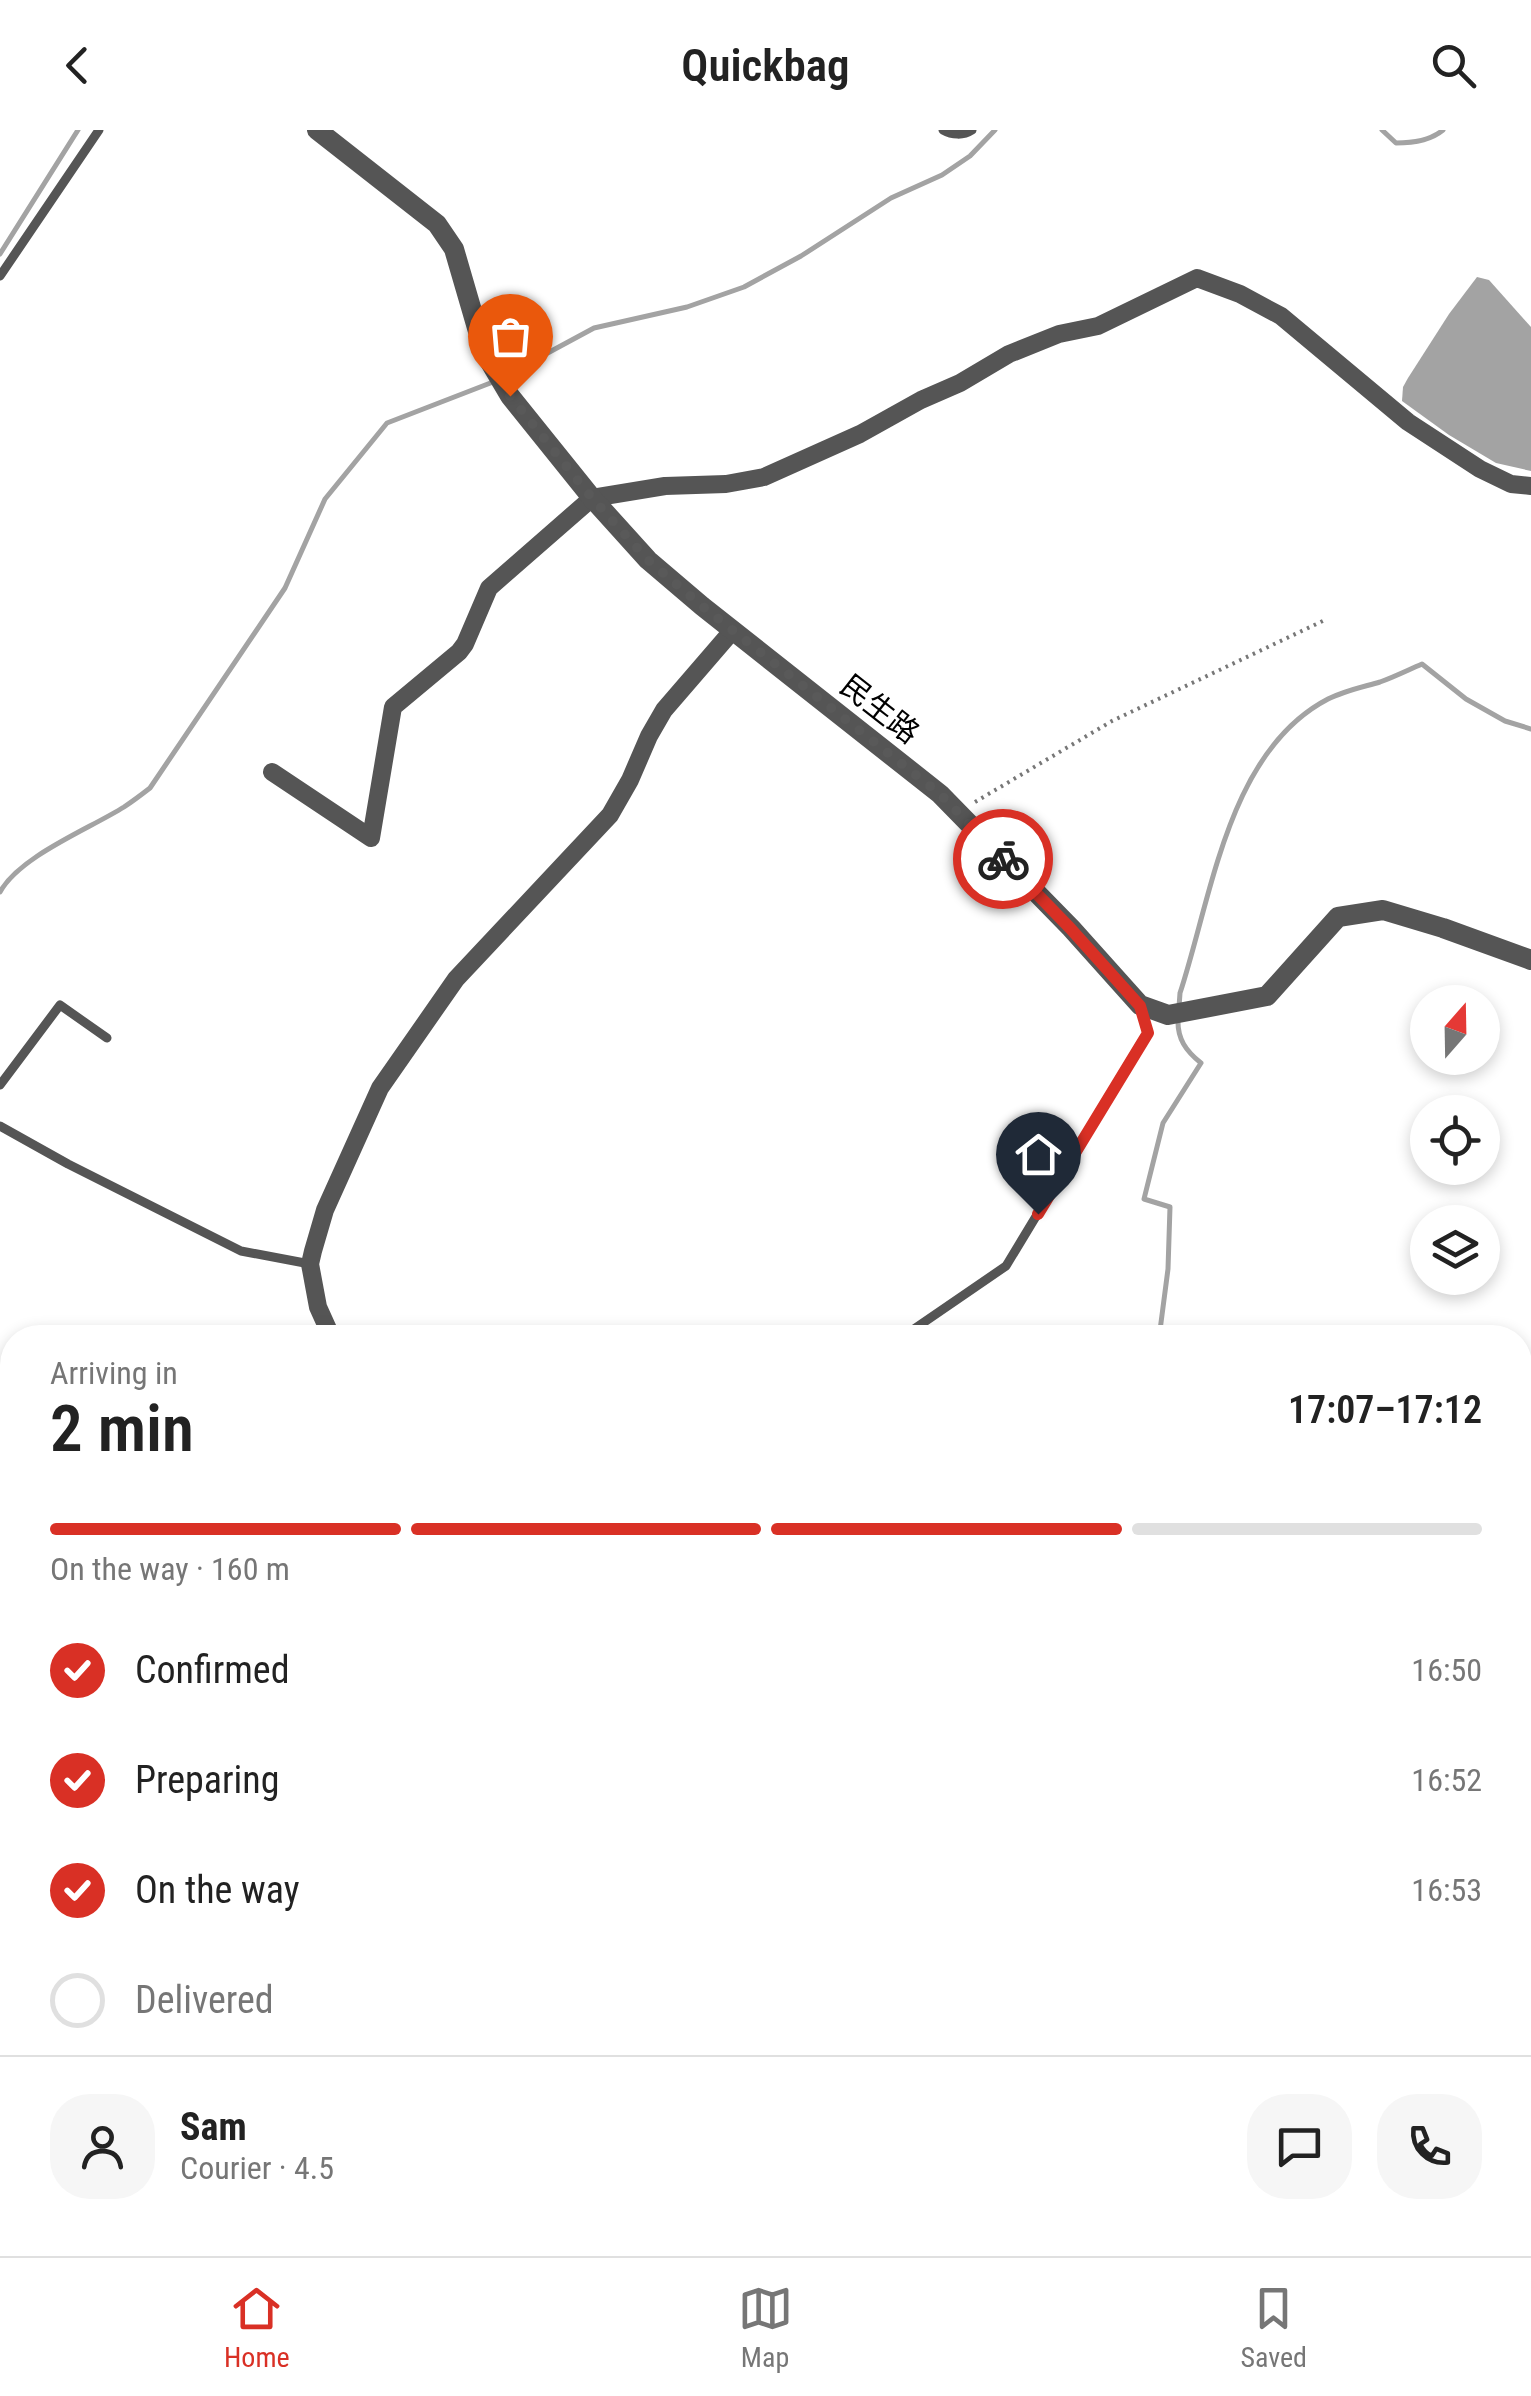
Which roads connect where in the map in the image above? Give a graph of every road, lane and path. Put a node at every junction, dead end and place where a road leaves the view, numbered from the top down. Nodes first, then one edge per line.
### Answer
1 (99, 130) edge
2 (317, 130) edge
3 (943, 130) edge
4 (972, 130) edge
5 (0, 276) edge
6 (1531, 486) edge
7 (592, 498) junction
8 (1326, 618) dead end
9 (733, 630) junction
10 (272, 772) dead end
11 (958, 812) junction
12 (1531, 960) edge
13 (1140, 1006) junction
14 (107, 1038) dead end
15 (0, 1085) edge
16 (0, 1126) edge
17 (310, 1264) junction
18 (326, 1325) edge
19 (920, 1325) edge

1 - 5 lane
2 - 7 street, 民生路
3 - 4 lane
6 - 7 street
7 - 9 street, 民生路
7 - 10 street
8 - 11 path
9 - 11 street, 民生路
9 - 17 street
11 - 13 street, 民生路
12 - 13 street
13 - 19 lane
14 - 15 lane
16 - 17 lane
17 - 18 street

